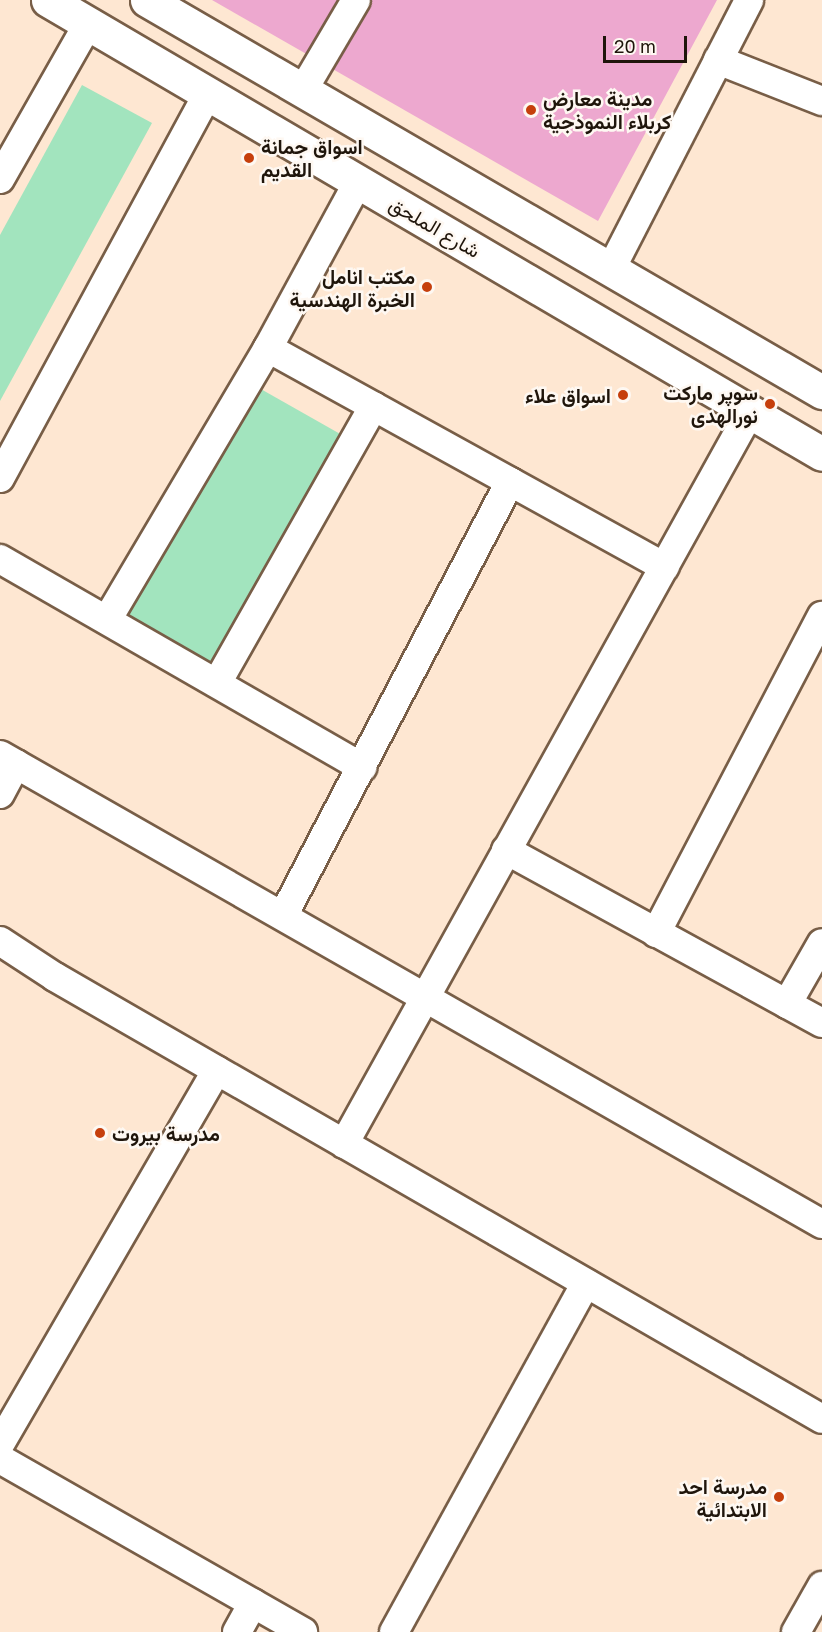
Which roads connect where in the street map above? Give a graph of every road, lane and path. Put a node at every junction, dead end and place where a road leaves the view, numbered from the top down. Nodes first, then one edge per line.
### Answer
1 (48, 0) edge
2 (147, 0) edge
3 (356, 0) edge
4 (748, 0) edge
5 (88, 24) junction
6 (718, 60) junction
7 (303, 90) junction
8 (208, 94) junction
9 (822, 101) edge
10 (0, 179) edge
11 (357, 182) junction
12 (611, 269) junction
13 (268, 348) junction
14 (822, 392) edge
15 (374, 406) junction
16 (750, 412) junction
17 (822, 454) edge
18 (0, 478) edge
19 (510, 482) junction
20 (0, 559) edge
21 (664, 567) junction
22 (822, 616) edge
23 (106, 620) junction
24 (812, 661) edge
25 (217, 683) junction
26 (8, 759) edge
27 (362, 766) junction
28 (0, 794) edge
29 (506, 850) junction
30 (284, 916) junction
31 (656, 933) junction
32 (0, 940) edge
33 (822, 943) edge
34 (424, 997) junction
35 (788, 1004) junction
36 (822, 1023) edge
37 (217, 1070) junction
38 (344, 1143) junction
39 (822, 1224) edge
40 (586, 1283) junction
41 (822, 1419) edge
42 (0, 1444) edge
43 (0, 1459) edge
44 (822, 1586) edge
45 (253, 1603) junction
46 (237, 1632) edge
47 (303, 1632) edge
48 (394, 1632) edge
49 (796, 1632) edge

1 - 5 street, شارع الملحق
2 - 7 street
3 - 7 street
4 - 6 street
5 - 8 street, شارع الملحق
5 - 10 street
6 - 9 street
6 - 12 street
7 - 12 street
8 - 11 street, شارع الملحق
8 - 18 street
11 - 13 street
11 - 16 street, شارع الملحق
12 - 14 street
13 - 15 street
13 - 23 street
15 - 19 street
15 - 25 street
16 - 17 street, شارع الملحق
16 - 21 street
19 - 21 street
19 - 27 street
20 - 23 street
21 - 29 street
22 - 24 street
23 - 25 street
24 - 31 street
25 - 27 street
26 - 28 street
26 - 30 street
27 - 30 street
29 - 31 street
29 - 34 street
30 - 34 street
31 - 35 street
32 - 37 street
33 - 35 street
34 - 38 street
34 - 39 street
35 - 36 street
37 - 38 street
37 - 42 street
38 - 40 street
40 - 41 street
40 - 48 street
43 - 45 street
44 - 49 street
45 - 46 street
45 - 47 street

